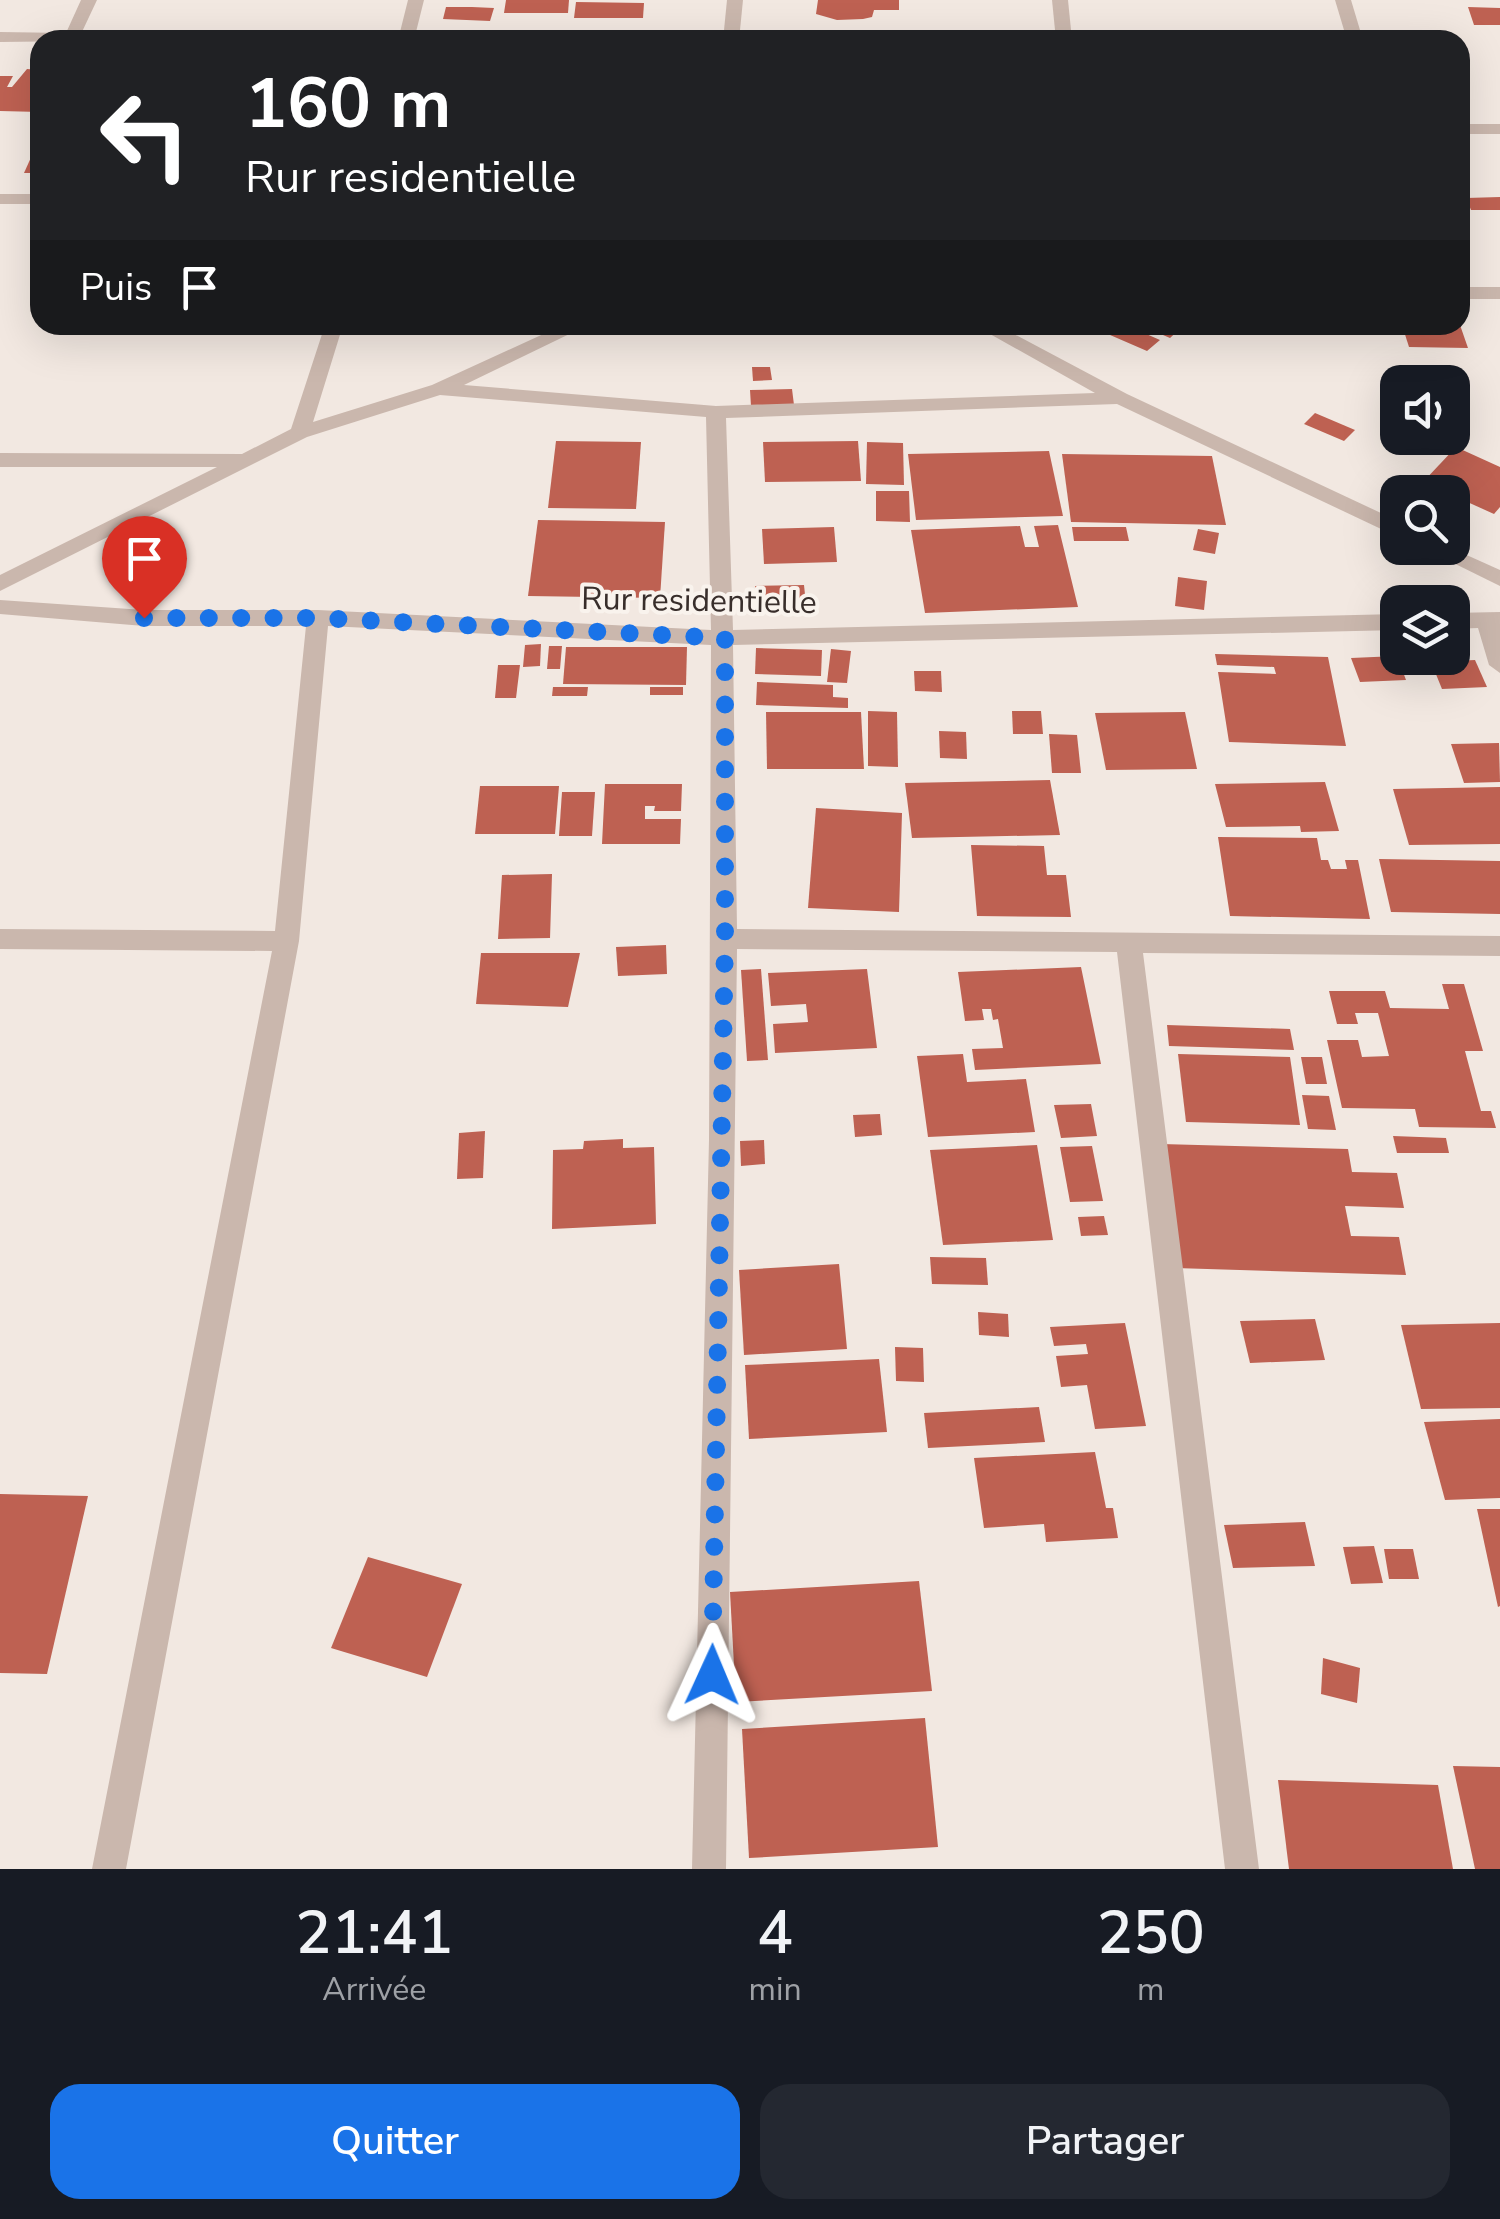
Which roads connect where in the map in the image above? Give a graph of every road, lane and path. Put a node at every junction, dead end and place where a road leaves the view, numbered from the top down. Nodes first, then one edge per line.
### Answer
1 (88, 0) edge
2 (416, 0) edge
3 (735, 0) edge
4 (1060, 0) edge
5 (1343, 0) edge
6 (75, 30) edge
7 (408, 30) edge
8 (732, 30) edge
9 (1063, 30) edge
10 (1352, 30) edge
11 (0, 38) edge
12 (30, 38) edge
13 (1470, 129) edge
14 (1500, 129) edge
15 (0, 199) edge
16 (30, 199) edge
17 (1470, 292) edge
18 (1500, 293) edge
19 (331, 335) edge
20 (557, 335) edge
21 (1002, 335) edge
22 (439, 389) junction
23 (1120, 398) junction
24 (716, 412) junction
25 (300, 433) junction
26 (0, 460) edge
27 (250, 460) junction
28 (1380, 521) edge
29 (1470, 565) edge
30 (1500, 579) edge
31 (0, 584) edge
32 (0, 606) edge
33 (318, 618) junction
34 (1493, 620) edge
35 (1380, 622) edge
36 (725, 638) junction
37 (1500, 665) edge
38 (725, 939) junction
39 (0, 940) edge
40 (286, 941) junction
41 (1129, 944) junction
42 (1500, 946) edge
43 (109, 1869) edge
44 (709, 1869) edge
45 (1242, 1869) edge

1 - 6 street
2 - 7 street
3 - 8 street
4 - 9 street
5 - 10 street
11 - 12 street
13 - 14 street
15 - 16 street
17 - 18 street
19 - 25 street
20 - 22 street
21 - 23 street
22 - 24 street
22 - 25 street
23 - 24 street
23 - 28 street
24 - 36 street
25 - 27 street
26 - 27 street
27 - 31 street
29 - 30 street
32 - 33 street, Rur residentielle
33 - 36 street, Rur residentielle
33 - 40 street
34 - 37 street
35 - 36 street, Rur residentielle
36 - 38 street
38 - 41 street
38 - 44 street
39 - 40 street
40 - 43 street
41 - 42 street
41 - 45 street

